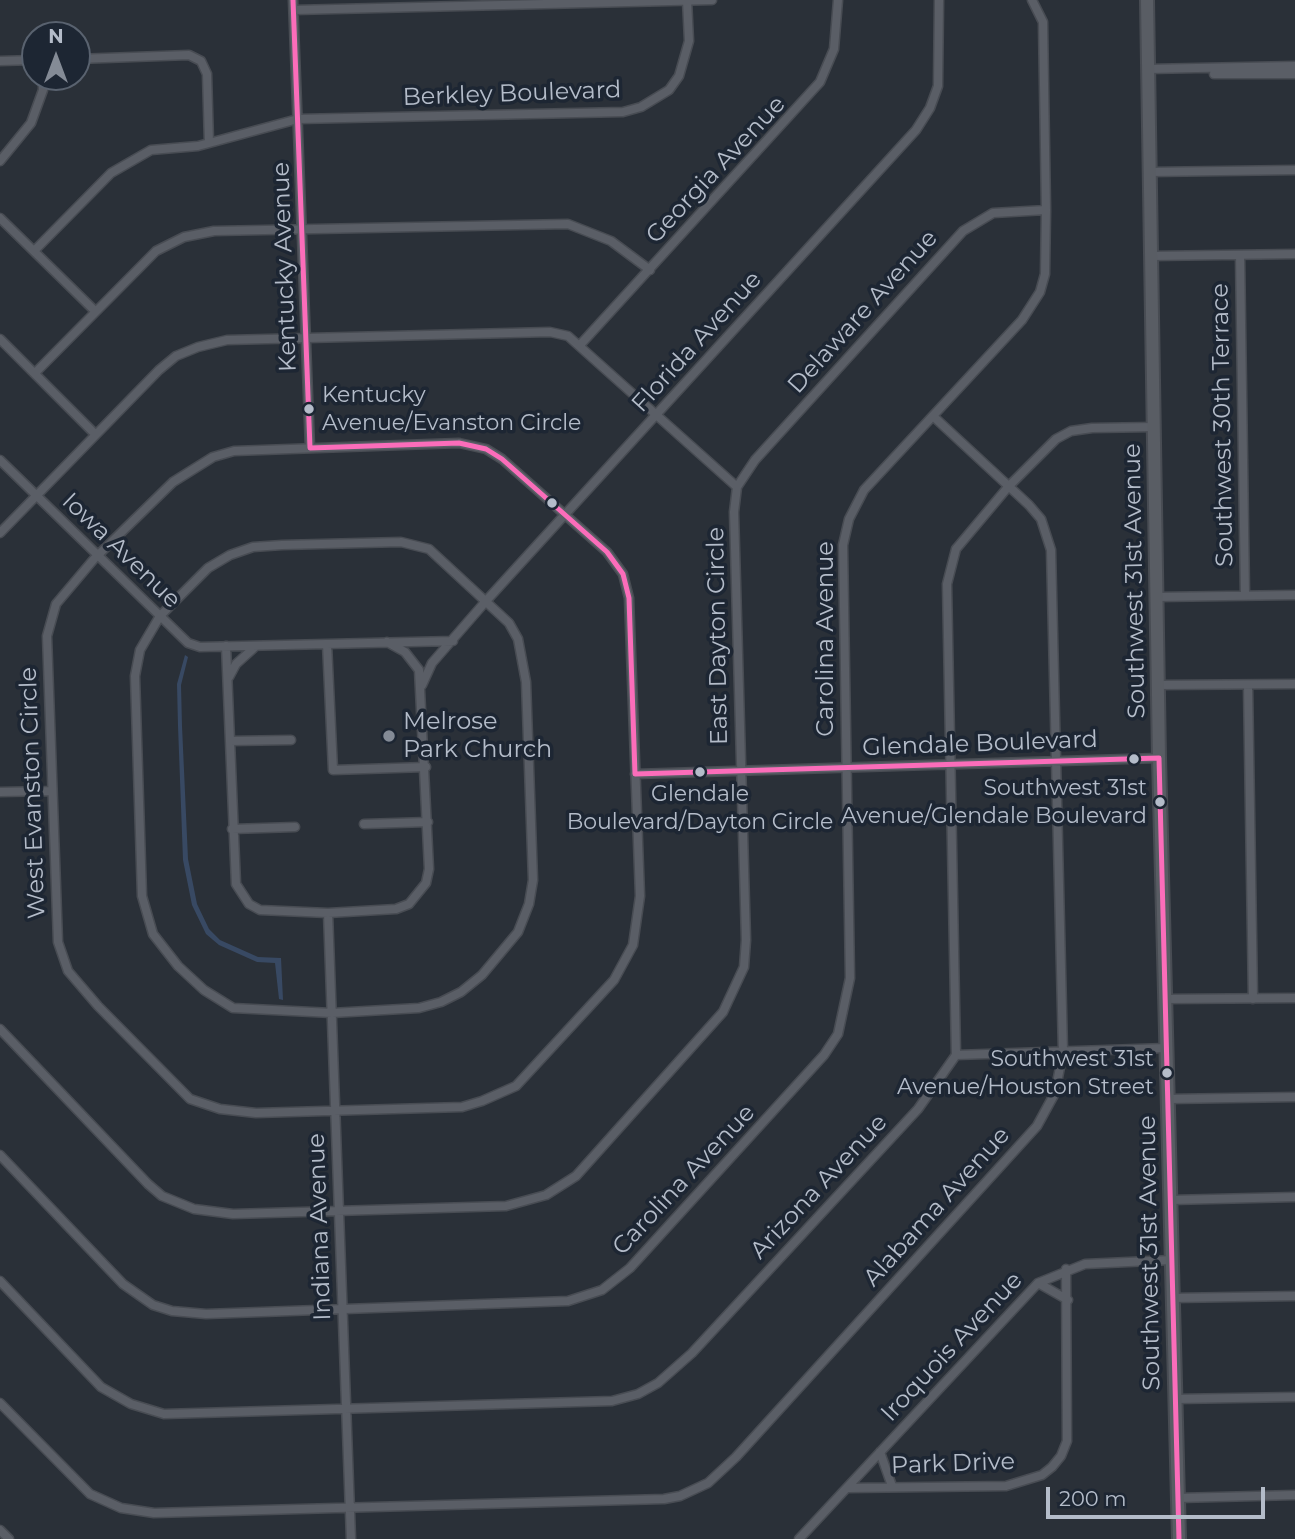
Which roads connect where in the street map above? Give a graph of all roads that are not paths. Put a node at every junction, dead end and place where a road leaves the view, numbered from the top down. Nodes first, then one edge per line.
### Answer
1 (687, 0) edge
2 (712, 0) edge
3 (838, 0) edge
4 (939, 0) edge
5 (1032, 0) edge
6 (1147, 0) edge
7 (294, 5) edge
8 (91, 58) edge
9 (21, 60) edge
10 (0, 61) edge
11 (1295, 66) edge
12 (1148, 71) junction
13 (1295, 74) edge
14 (43, 91) edge
15 (298, 120) junction
16 (209, 143) junction
17 (0, 161) edge
18 (1295, 170) edge
19 (1149, 172) junction
20 (1046, 210) junction
21 (0, 218) edge
22 (303, 231) junction
23 (34, 251) junction
24 (1295, 254) edge
25 (1240, 255) junction
26 (1151, 256) junction
27 (650, 270) junction
28 (95, 311) junction
29 (0, 339) edge
30 (307, 339) junction
31 (580, 345) junction
32 (35, 373) junction
33 (657, 414) junction
34 (934, 417) junction
35 (1154, 427) junction
36 (95, 434) junction
37 (310, 448) junction
38 (0, 460) edge
39 (737, 487) junction
40 (1008, 487) junction
41 (36, 495) junction
42 (564, 516) junction
43 (0, 533) edge
44 (98, 555) junction
45 (1245, 595) junction
46 (1295, 595) edge
47 (1157, 597) junction
48 (486, 601) junction
49 (160, 616) junction
50 (453, 641) junction
51 (387, 642) junction
52 (327, 644) junction
53 (226, 646) junction
54 (256, 646) junction
55 (228, 679) junction
56 (1295, 684) edge
57 (422, 685) junction
58 (1158, 685) junction
59 (1248, 685) junction
60 (291, 740) dead end
61 (230, 741) junction
62 (1159, 758) junction
63 (1055, 761) junction
64 (949, 764) junction
65 (426, 767) junction
66 (845, 768) junction
67 (740, 771) junction
68 (635, 774) junction
69 (51, 791) junction
70 (0, 792) edge
71 (428, 821) junction
72 (364, 824) dead end
73 (295, 827) dead end
74 (232, 829) junction
75 (328, 913) junction
76 (1295, 998) edge
77 (1165, 999) junction
78 (1253, 999) junction
79 (332, 1013) junction
80 (0, 1029) edge
81 (1167, 1048) junction
82 (1063, 1052) junction
83 (956, 1055) junction
84 (1295, 1097) edge
85 (1168, 1099) junction
86 (335, 1112) junction
87 (0, 1155) edge
88 (1295, 1197) edge
89 (1171, 1200) junction
90 (338, 1210) junction
91 (1172, 1260) junction
92 (1066, 1269) junction
93 (0, 1281) edge
94 (1038, 1283) junction
95 (1295, 1296) edge
96 (1172, 1298) junction
97 (1068, 1300) junction
98 (342, 1309) junction
99 (1295, 1397) edge
100 (1175, 1399) junction
101 (0, 1403) edge
102 (346, 1408) junction
103 (880, 1452) junction
104 (892, 1486) junction
105 (848, 1488) junction
106 (1295, 1495) edge
107 (1178, 1499) junction
108 (349, 1508) junction
109 (0, 1530) edge
110 (9, 1539) edge
111 (351, 1539) edge
112 (799, 1539) edge
113 (1179, 1539) edge

1 - 2 street
1 - 7 street
1 - 15 street, Berkley Boulevard
3 - 27 street, Georgia Avenue
4 - 33 street, Florida Avenue
5 - 20 street, Carolina Avenue
6 - 12 main road, Southwest 31st Avenue
7 - 15 street, Kentucky Avenue
8 - 16 street
9 - 10 street
11 - 12 street
12 - 13 street
12 - 19 main road, Southwest 31st Avenue
14 - 17 street
15 - 16 street, Berkley Boulevard
15 - 22 street, Kentucky Avenue
16 - 23 street, Berkley Boulevard
18 - 19 street
19 - 26 main road, Southwest 31st Avenue
20 - 34 street, Carolina Avenue
20 - 39 street, Delaware Avenue
21 - 23 street
22 - 27 street
22 - 28 street
22 - 30 street, Kentucky Avenue
23 - 28 street
24 - 25 street
25 - 26 street
25 - 45 street, Southwest 30th Terrace
26 - 35 main road, Southwest 31st Avenue
27 - 31 street, Georgia Avenue
28 - 32 street
29 - 32 street
30 - 31 street
30 - 36 street
30 - 37 street, Kentucky Avenue
31 - 33 street
32 - 36 street
33 - 39 street
33 - 42 street, Florida Avenue
34 - 40 street, Alabama Avenue
34 - 66 street, Carolina Avenue
35 - 40 street
35 - 47 main road, Southwest 31st Avenue
36 - 41 street
37 - 42 street, West Evanston Circle
37 - 44 street, West Evanston Circle
38 - 41 street, Iowa Avenue
39 - 67 street, East Dayton Circle
40 - 63 street, Alabama Avenue
40 - 64 street
41 - 43 street
41 - 44 street, Iowa Avenue
42 - 48 street, Florida Avenue
42 - 68 street, West Evanston Circle
44 - 49 street, Iowa Avenue
44 - 69 street, West Evanston Circle
45 - 46 street
45 - 47 street
47 - 58 main road, Southwest 31st Avenue
48 - 49 street
48 - 50 street, Florida Avenue
48 - 79 street
49 - 53 street, Iowa Avenue
49 - 79 street
50 - 51 street, Iowa Avenue
50 - 57 street, Florida Avenue
51 - 52 street, Iowa Avenue
51 - 57 street
52 - 54 street, Iowa Avenue
52 - 65 street
53 - 54 street, Iowa Avenue
53 - 55 street
54 - 55 street
55 - 61 street
56 - 59 street
57 - 65 street
58 - 59 street
58 - 62 main road, Southwest 31st Avenue
59 - 78 street
60 - 61 street
61 - 74 street
62 - 63 street, Glendale Boulevard
62 - 77 main road, Southwest 31st Avenue
63 - 64 street, Glendale Boulevard
63 - 82 street, Alabama Avenue
64 - 66 street, Glendale Boulevard
64 - 83 street
65 - 71 street
66 - 67 street, Glendale Boulevard
66 - 98 street, Carolina Avenue
67 - 68 street, Glendale Boulevard
67 - 90 street, East Dayton Circle
68 - 86 street, West Evanston Circle
69 - 70 street
69 - 86 street, West Evanston Circle
71 - 72 street
71 - 75 street
73 - 74 street
74 - 75 street
75 - 79 street, Indiana Avenue
76 - 78 street
77 - 78 street
77 - 81 main road, Southwest 31st Avenue
79 - 86 street, Indiana Avenue
80 - 90 street, East Dayton Circle
81 - 82 street
81 - 85 main road, Southwest 31st Avenue
82 - 83 street
82 - 108 street, Alabama Avenue
83 - 102 street, Arizona Avenue
84 - 85 street
85 - 89 main road, Southwest 31st Avenue
86 - 90 street, Indiana Avenue
87 - 98 street, Carolina Avenue
88 - 89 street
89 - 91 main road, Southwest 31st Avenue
90 - 98 street, Indiana Avenue
91 - 92 street, Iroquois Avenue
91 - 96 main road, Southwest 31st Avenue
92 - 94 street, Iroquois Avenue
92 - 97 street, Park Drive
93 - 102 street, Arizona Avenue
94 - 97 street
94 - 103 street, Iroquois Avenue
95 - 96 street
96 - 100 main road, Southwest 31st Avenue
97 - 104 street, Park Drive
98 - 102 street, Indiana Avenue
99 - 100 street
100 - 107 main road, Southwest 31st Avenue
101 - 108 street, Alabama Avenue
102 - 108 street, Indiana Avenue
103 - 104 street
103 - 105 street, Iroquois Avenue
104 - 105 street, Park Drive
105 - 112 street, Iroquois Avenue
106 - 107 street
107 - 113 main road, Southwest 31st Avenue
108 - 111 street, Indiana Avenue
109 - 110 street

